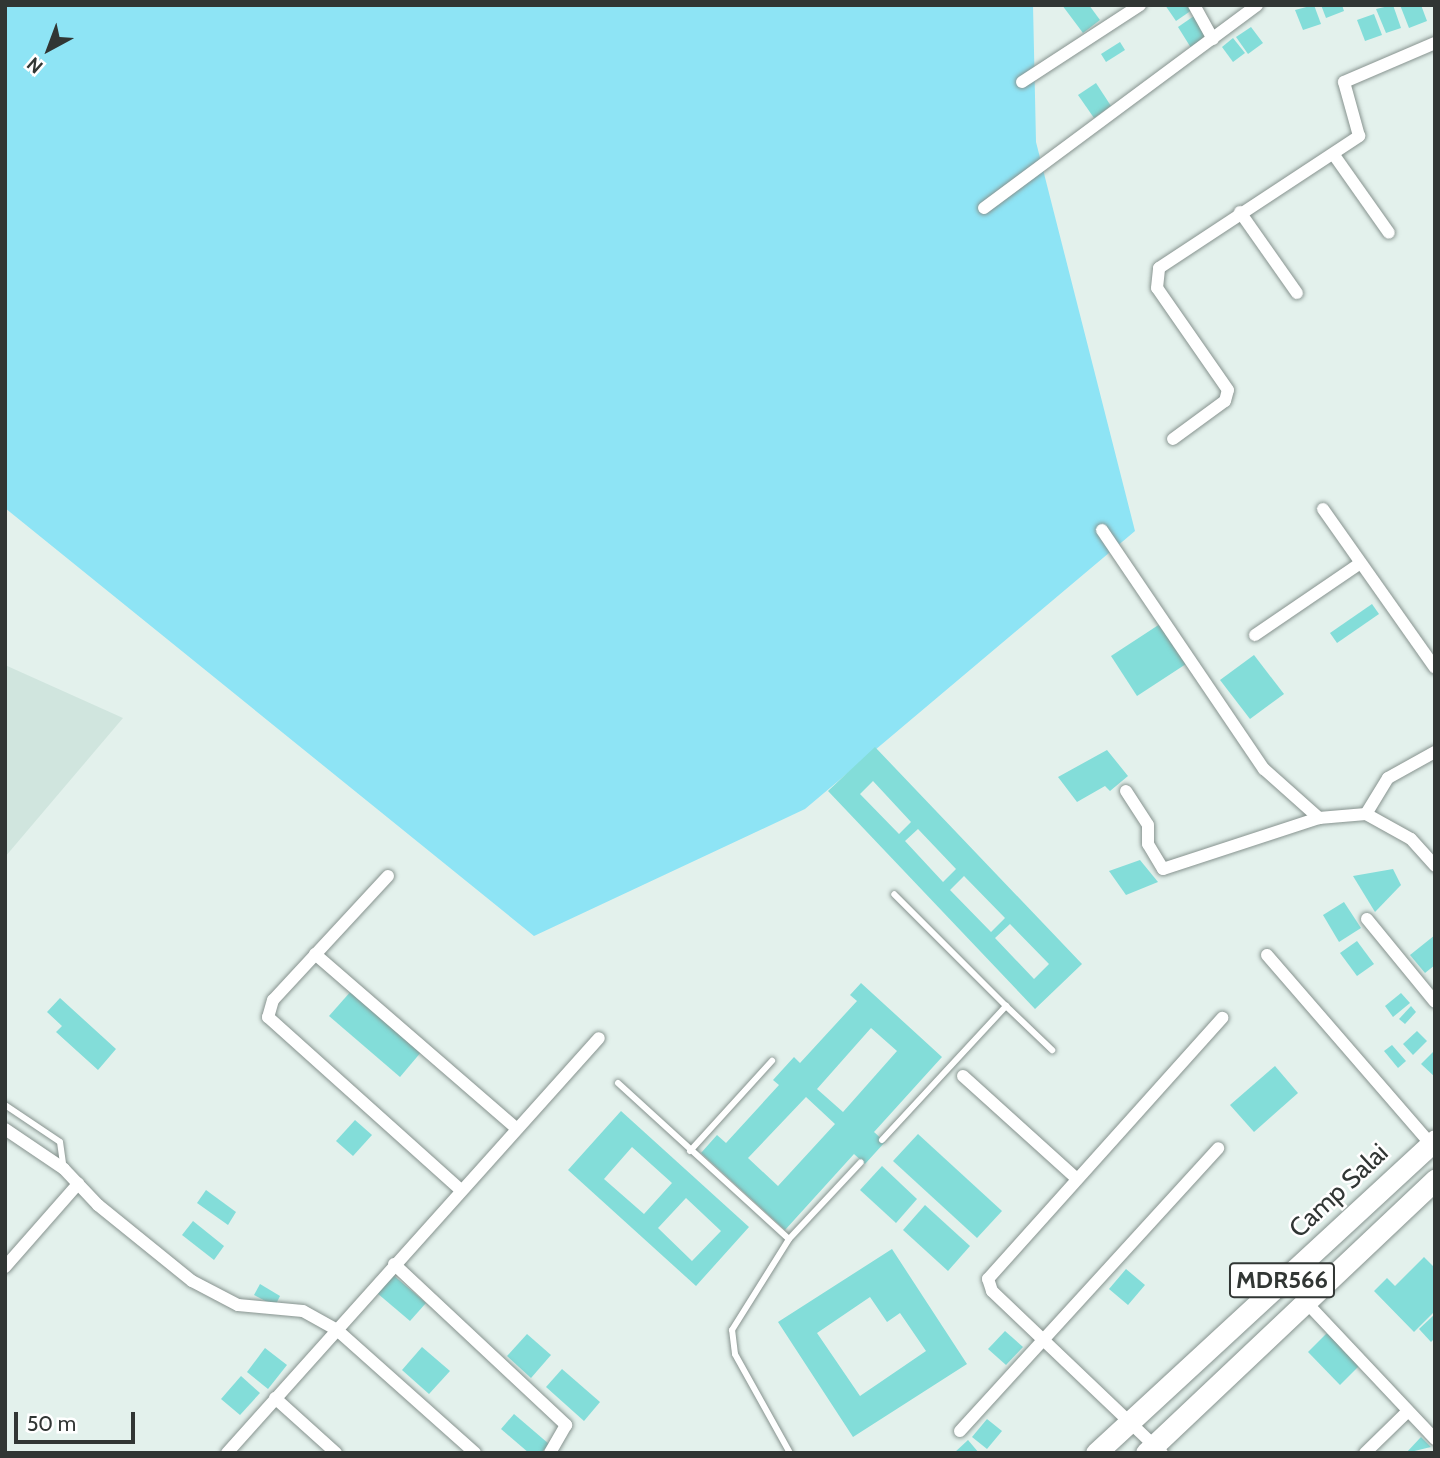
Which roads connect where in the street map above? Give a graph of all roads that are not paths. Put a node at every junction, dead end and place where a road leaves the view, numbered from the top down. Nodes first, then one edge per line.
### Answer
1 (1140, 5) edge
2 (1194, 5) edge
3 (1257, 5) edge
4 (1213, 39) junction
5 (1435, 43) edge
6 (1022, 82) dead end
7 (1334, 155) junction
8 (985, 208) dead end
9 (1240, 212) junction
10 (1388, 233) dead end
11 (1297, 293) dead end
12 (1173, 439) dead end
13 (1323, 509) dead end
14 (1102, 530) dead end
15 (1359, 564) junction
16 (1255, 635) dead end
17 (1435, 668) edge
18 (1435, 752) edge
19 (1126, 790) dead end
20 (1366, 814) junction
21 (1319, 818) junction
22 (1435, 866) edge
23 (388, 876) dead end
24 (894, 894) dead end
25 (1367, 919) dead end
26 (315, 954) junction
27 (1267, 955) dead end
28 (1435, 1002) edge
29 (1006, 1006) junction
30 (1222, 1018) dead end
31 (599, 1038) dead end
32 (1052, 1050) dead end
33 (772, 1060) dead end
34 (963, 1076) dead end
35 (618, 1083) dead end
36 (5, 1105) edge
37 (5, 1129) edge
38 (517, 1129) junction
39 (882, 1140) dead end
40 (1433, 1142) edge
41 (1219, 1148) dead end
42 (690, 1151) junction
43 (862, 1162) dead end
44 (64, 1169) junction
45 (1076, 1178) junction
46 (1435, 1180) edge
47 (78, 1184) junction
48 (461, 1190) junction
49 (789, 1238) junction
50 (394, 1264) junction
51 (5, 1267) edge
52 (1304, 1300) junction
53 (336, 1329) junction
54 (1046, 1341) junction
55 (275, 1398) junction
56 (1408, 1411) junction
57 (1130, 1420) junction
58 (960, 1431) dead end
59 (1435, 1439) edge
60 (1154, 1450) edge
61 (227, 1453) edge
62 (336, 1453) edge
63 (475, 1453) edge
64 (550, 1453) edge
65 (790, 1453) edge
66 (1096, 1453) edge
67 (1365, 1453) edge

1 - 6 street
2 - 4 street
3 - 4 street
4 - 8 street
5 - 7 street
7 - 9 street
7 - 10 street
9 - 11 street
9 - 12 street
13 - 15 street
14 - 21 street
15 - 16 street
15 - 17 street
18 - 20 street
19 - 21 street
20 - 21 street
20 - 22 street
23 - 26 street
24 - 29 lane
25 - 28 street
26 - 38 street
26 - 48 street
27 - 40 street
29 - 32 lane
29 - 39 lane
30 - 45 street
31 - 38 street
33 - 42 lane
34 - 45 street
35 - 42 lane
36 - 44 lane
37 - 44 street
38 - 48 street
40 - 57 main road, Camp Salai / MDR566
41 - 54 street
42 - 49 lane
43 - 49 lane
44 - 47 street
45 - 54 street
46 - 52 main road, MDR566
47 - 51 street
47 - 53 street
48 - 50 street
49 - 65 lane
50 - 53 street
50 - 64 street
52 - 56 street
52 - 60 main road, MDR566
53 - 55 street
53 - 63 street
54 - 57 street
54 - 58 street
55 - 61 street
55 - 62 street
56 - 59 street
56 - 67 street
57 - 60 street
57 - 66 main road, Camp Salai / MDR566

